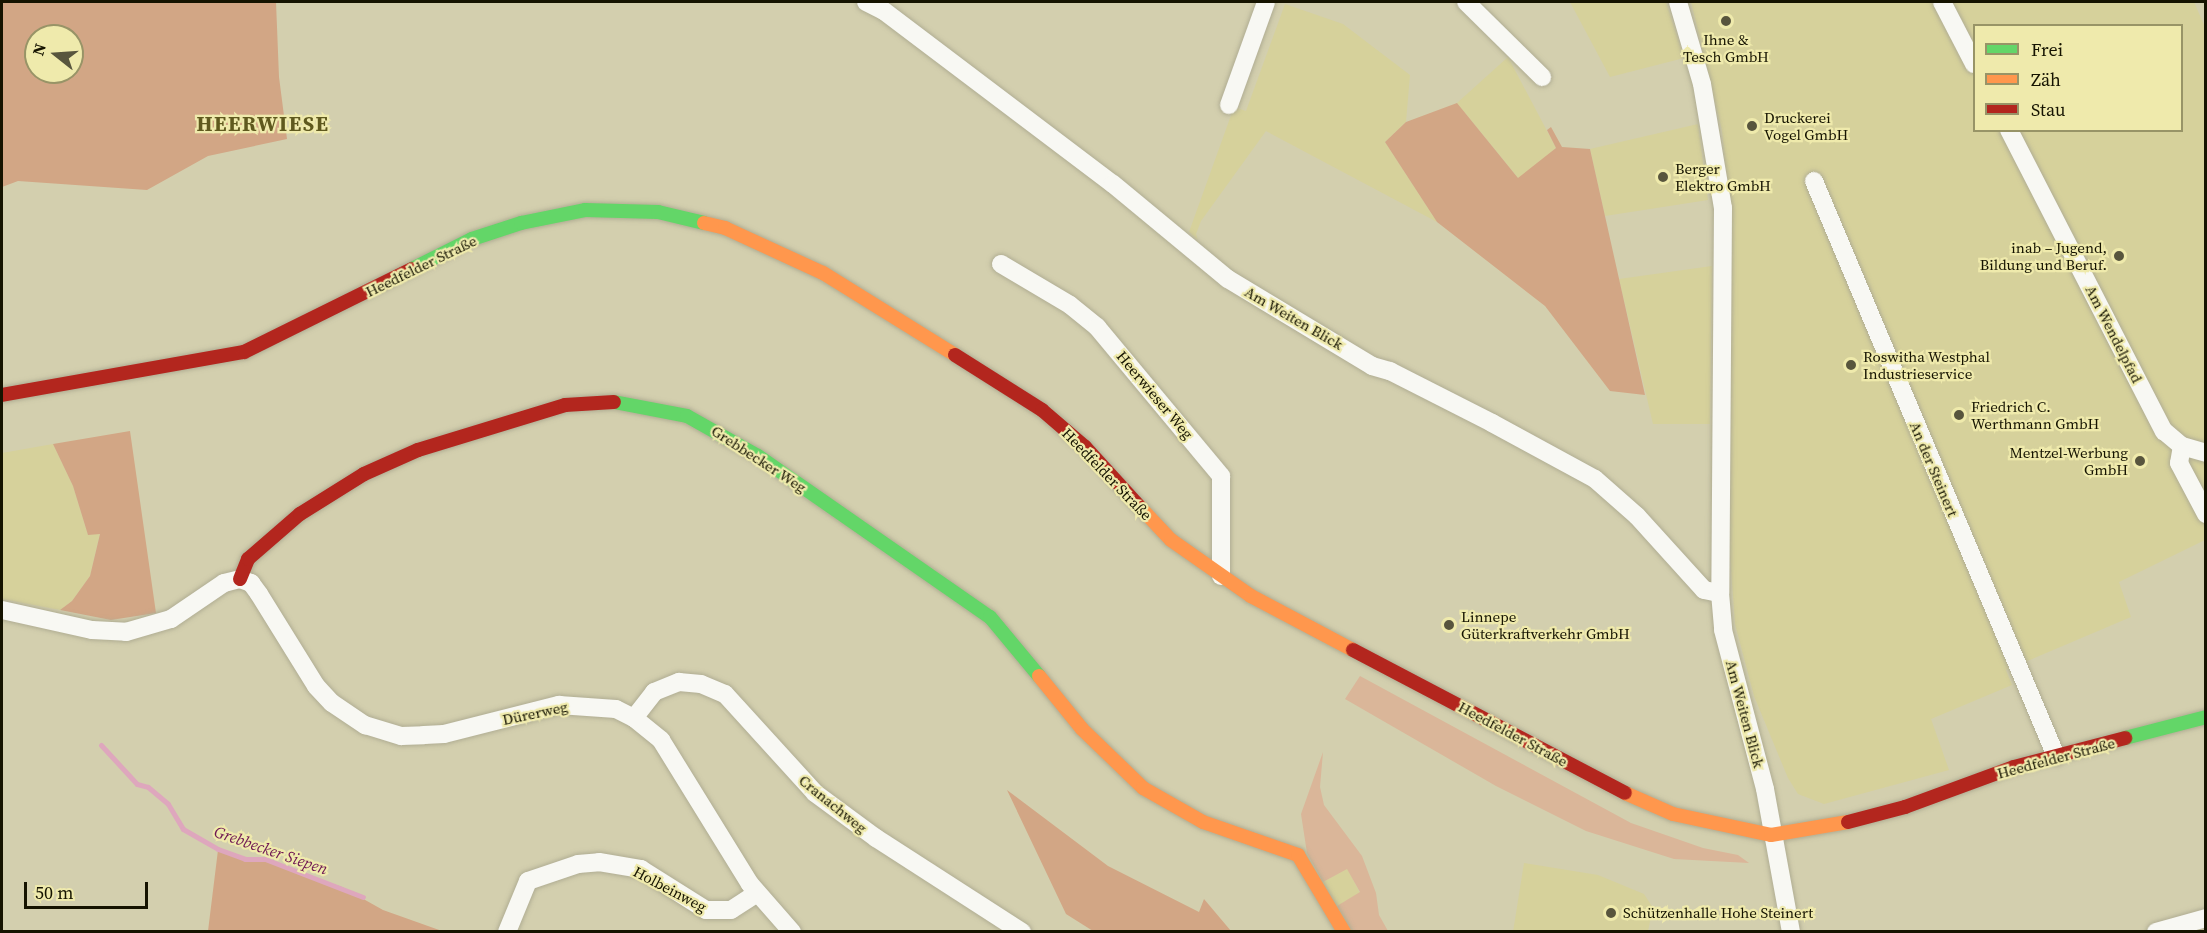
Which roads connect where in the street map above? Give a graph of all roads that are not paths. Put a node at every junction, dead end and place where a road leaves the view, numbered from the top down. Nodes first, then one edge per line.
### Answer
1 (866, 2) edge
2 (1266, 2) edge
3 (1466, 2) edge
4 (1678, 2) edge
5 (1942, 2) edge
6 (886, 6) edge
7 (1973, 62) edge
8 (1542, 77) dead end
9 (1229, 105) dead end
10 (2010, 132) edge
11 (1814, 181) dead end
12 (1001, 264) dead end
13 (2, 395) edge
14 (2182, 446) junction
15 (2205, 453) edge
16 (2205, 514) edge
17 (1221, 576) junction
18 (240, 579) junction
19 (1720, 593) junction
20 (2, 610) edge
21 (2205, 717) edge
22 (634, 718) junction
23 (2056, 756) junction
24 (1771, 836) junction
25 (757, 893) junction
26 (2205, 918) edge
27 (507, 932) edge
28 (792, 932) edge
29 (1022, 932) edge
30 (1344, 932) edge
31 (1791, 932) edge
32 (2156, 932) edge

1 - 6 street, Am Weiten Blick
2 - 9 street
3 - 8 street
4 - 19 street, Am Weiten Blick
5 - 7 street
6 - 19 street, Am Weiten Blick
10 - 14 street, Am Wendelpfad
11 - 23 street, An der Steinert
12 - 17 street, Heerwieser Weg
13 - 17 main road, Heedfelder Straße
14 - 15 street, Am Wendelpfad
14 - 16 street
17 - 24 main road, Heedfelder Straße
18 - 20 street
18 - 22 street, Dürerweg
18 - 30 main road, Grebbecker Weg
19 - 24 street, Am Weiten Blick
21 - 23 main road, Heedfelder Straße
22 - 25 street, Dürerweg
22 - 29 street, Cranachweg
23 - 24 main road, Heedfelder Straße
24 - 31 street, Am Weiten Blick
25 - 27 street, Holbeinweg
25 - 28 street, Dürerweg
26 - 32 street

